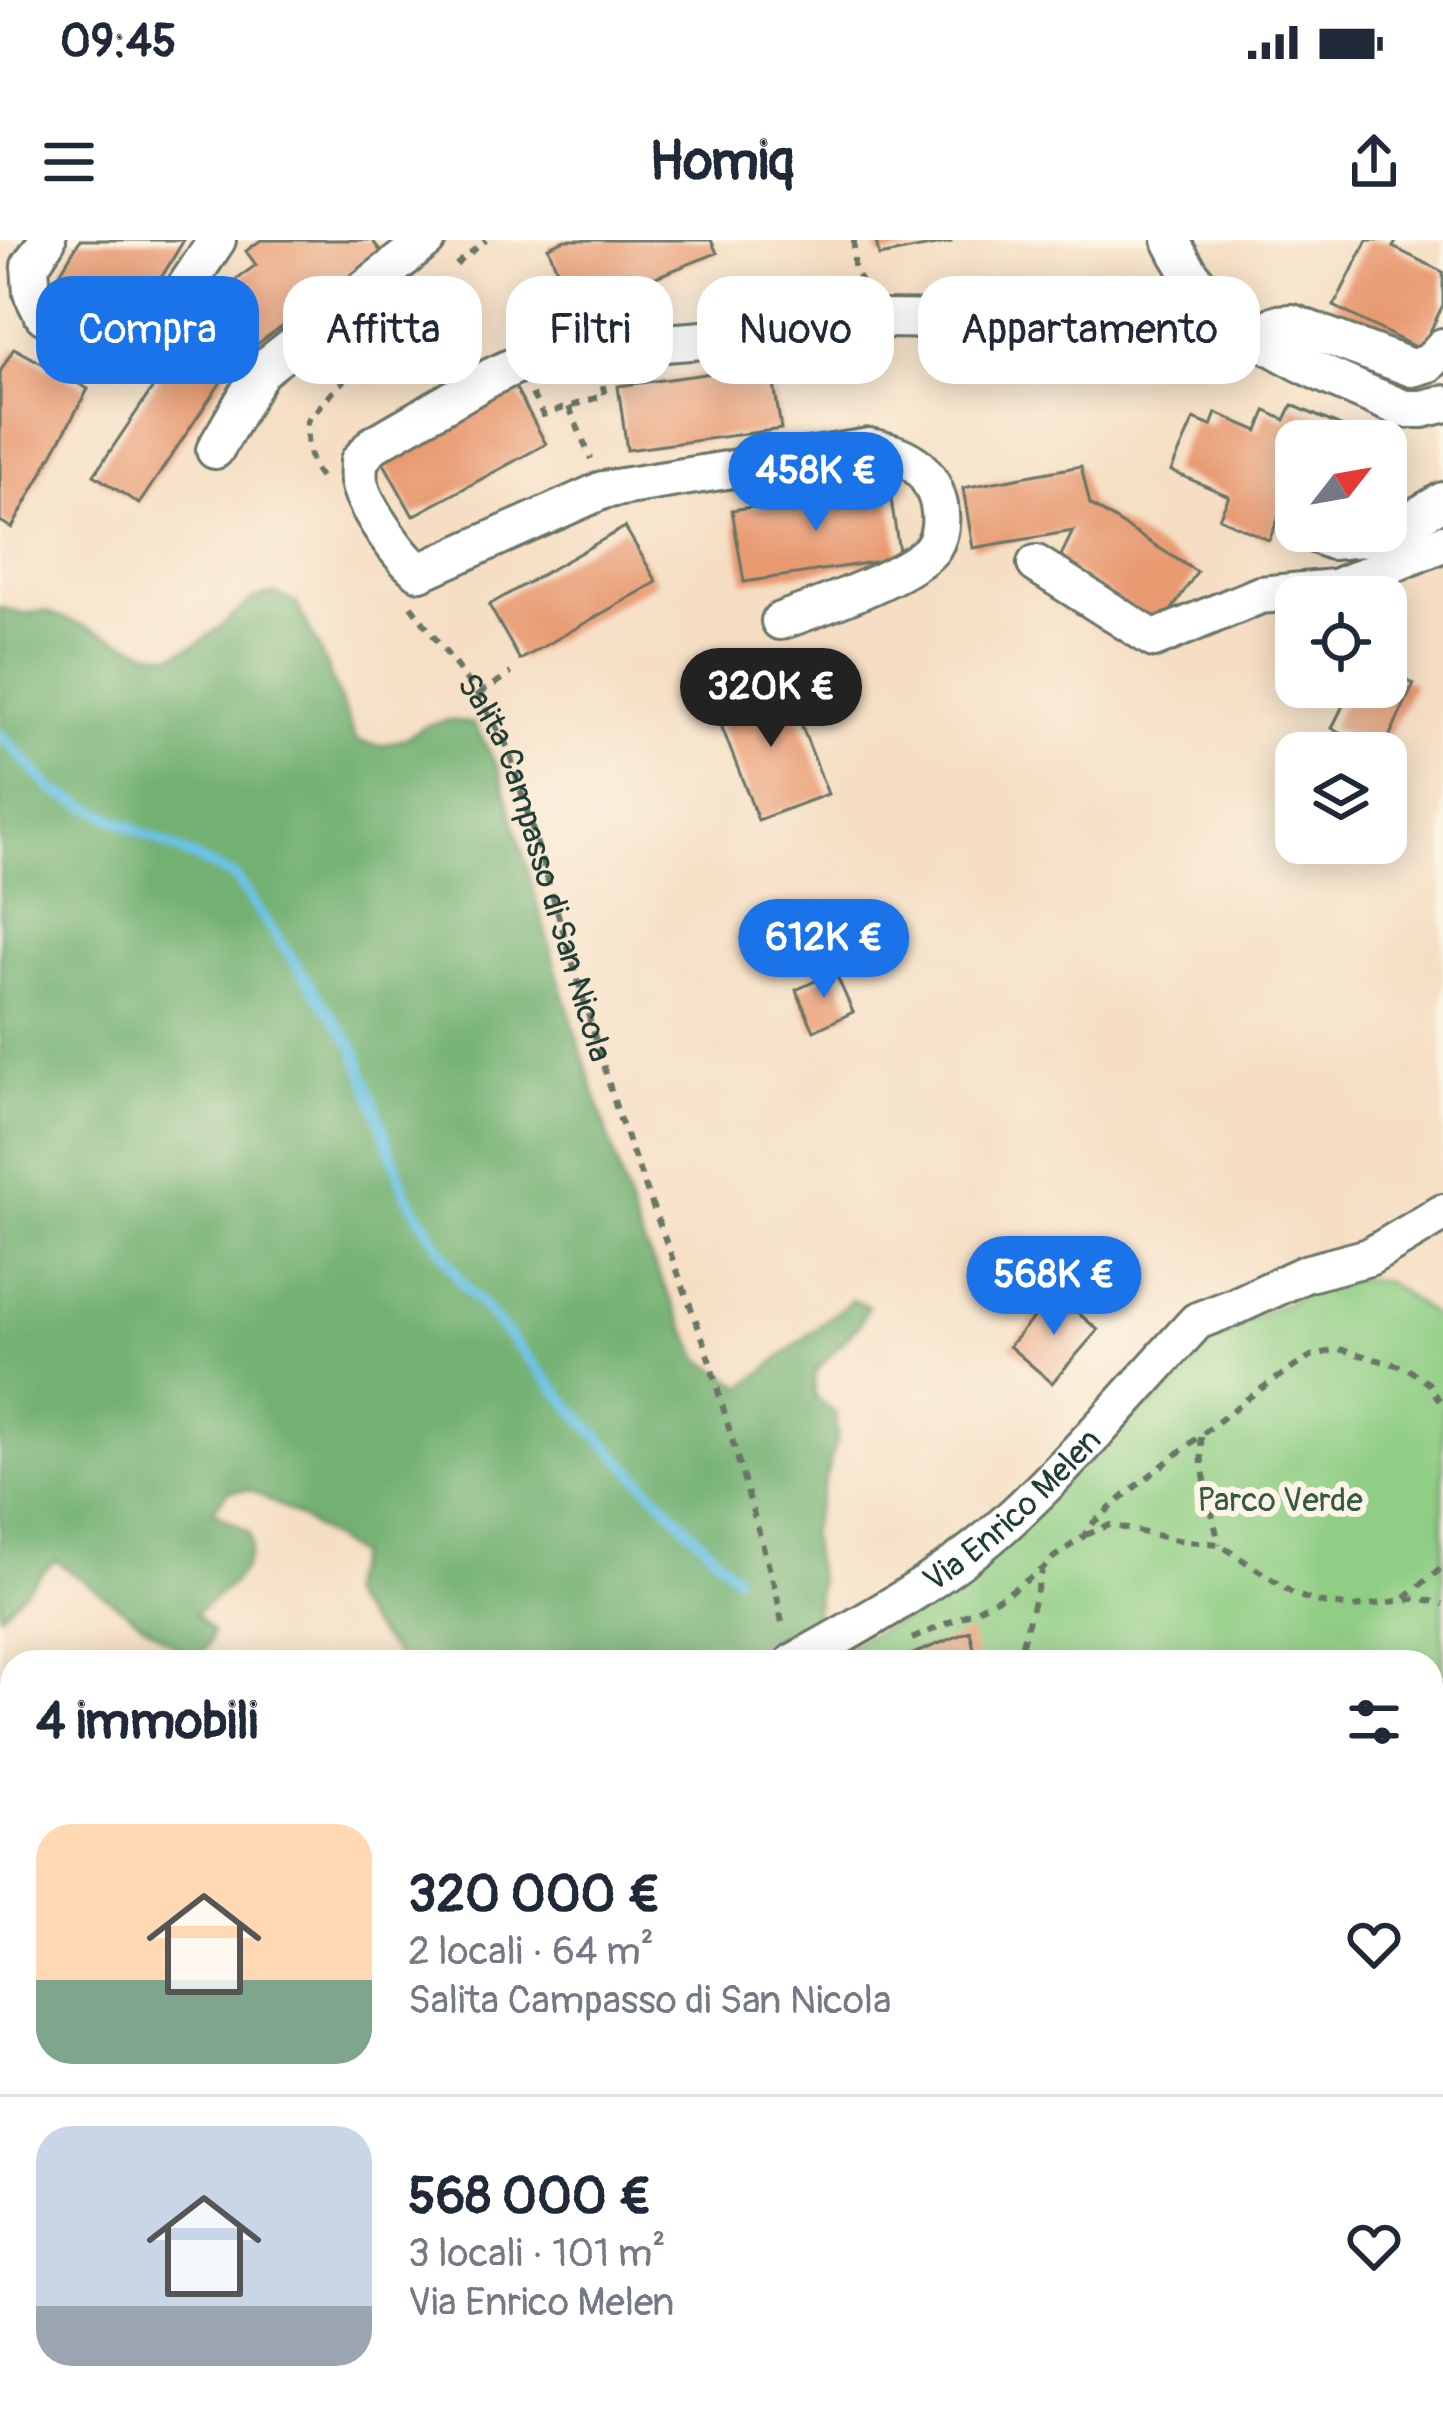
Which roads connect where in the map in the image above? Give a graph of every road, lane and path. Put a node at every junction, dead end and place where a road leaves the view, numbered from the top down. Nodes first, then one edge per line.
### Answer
1 (47, 240) edge
2 (217, 240) edge
3 (427, 240) edge
4 (486, 240) edge
5 (854, 240) edge
6 (1173, 242) edge
7 (443, 276) edge
8 (857, 276) edge
9 (1192, 276) edge
10 (1260, 330) edge
11 (697, 340) edge
12 (1260, 340) edge
13 (1443, 347) edge
14 (340, 384) edge
15 (605, 395) dead end
16 (1443, 404) edge
17 (569, 406) junction
18 (543, 415) dead end
19 (215, 450) dead end
20 (327, 486) dead end
21 (603, 490) junction
22 (1443, 501) edge
23 (1407, 522) edge
24 (1443, 543) edge
25 (1036, 564) dead end
26 (403, 596) dead end
27 (780, 621) dead end
28 (511, 673) dead end
29 (478, 695) junction
30 (1443, 1213) edge
31 (1443, 1406) edge
32 (1201, 1438) junction
33 (1083, 1537) junction
34 (1219, 1544) junction
35 (1043, 1568) junction
36 (1443, 1568) edge
37 (777, 1595) dead end
38 (1402, 1599) junction
39 (1443, 1604) edge
40 (899, 1644) dead end
41 (816, 1650) edge
42 (1020, 1650) edge

1 - 2 street
3 - 19 street
4 - 7 path
5 - 8 path
6 - 9 street
10 - 13 street
11 - 21 street
12 - 16 street
14 - 20 path
15 - 17 path
17 - 18 path
17 - 21 path
21 - 27 street
22 - 23 street
24 - 25 street
26 - 29 path, Salita Campasso di San Nicola
28 - 29 path
29 - 37 path, Salita Campasso di San Nicola
30 - 41 street, Via Enrico Melen
31 - 32 path
32 - 33 path
32 - 34 path
33 - 34 path
33 - 35 path
34 - 38 path
35 - 40 path
35 - 42 path
36 - 38 path
38 - 39 path

